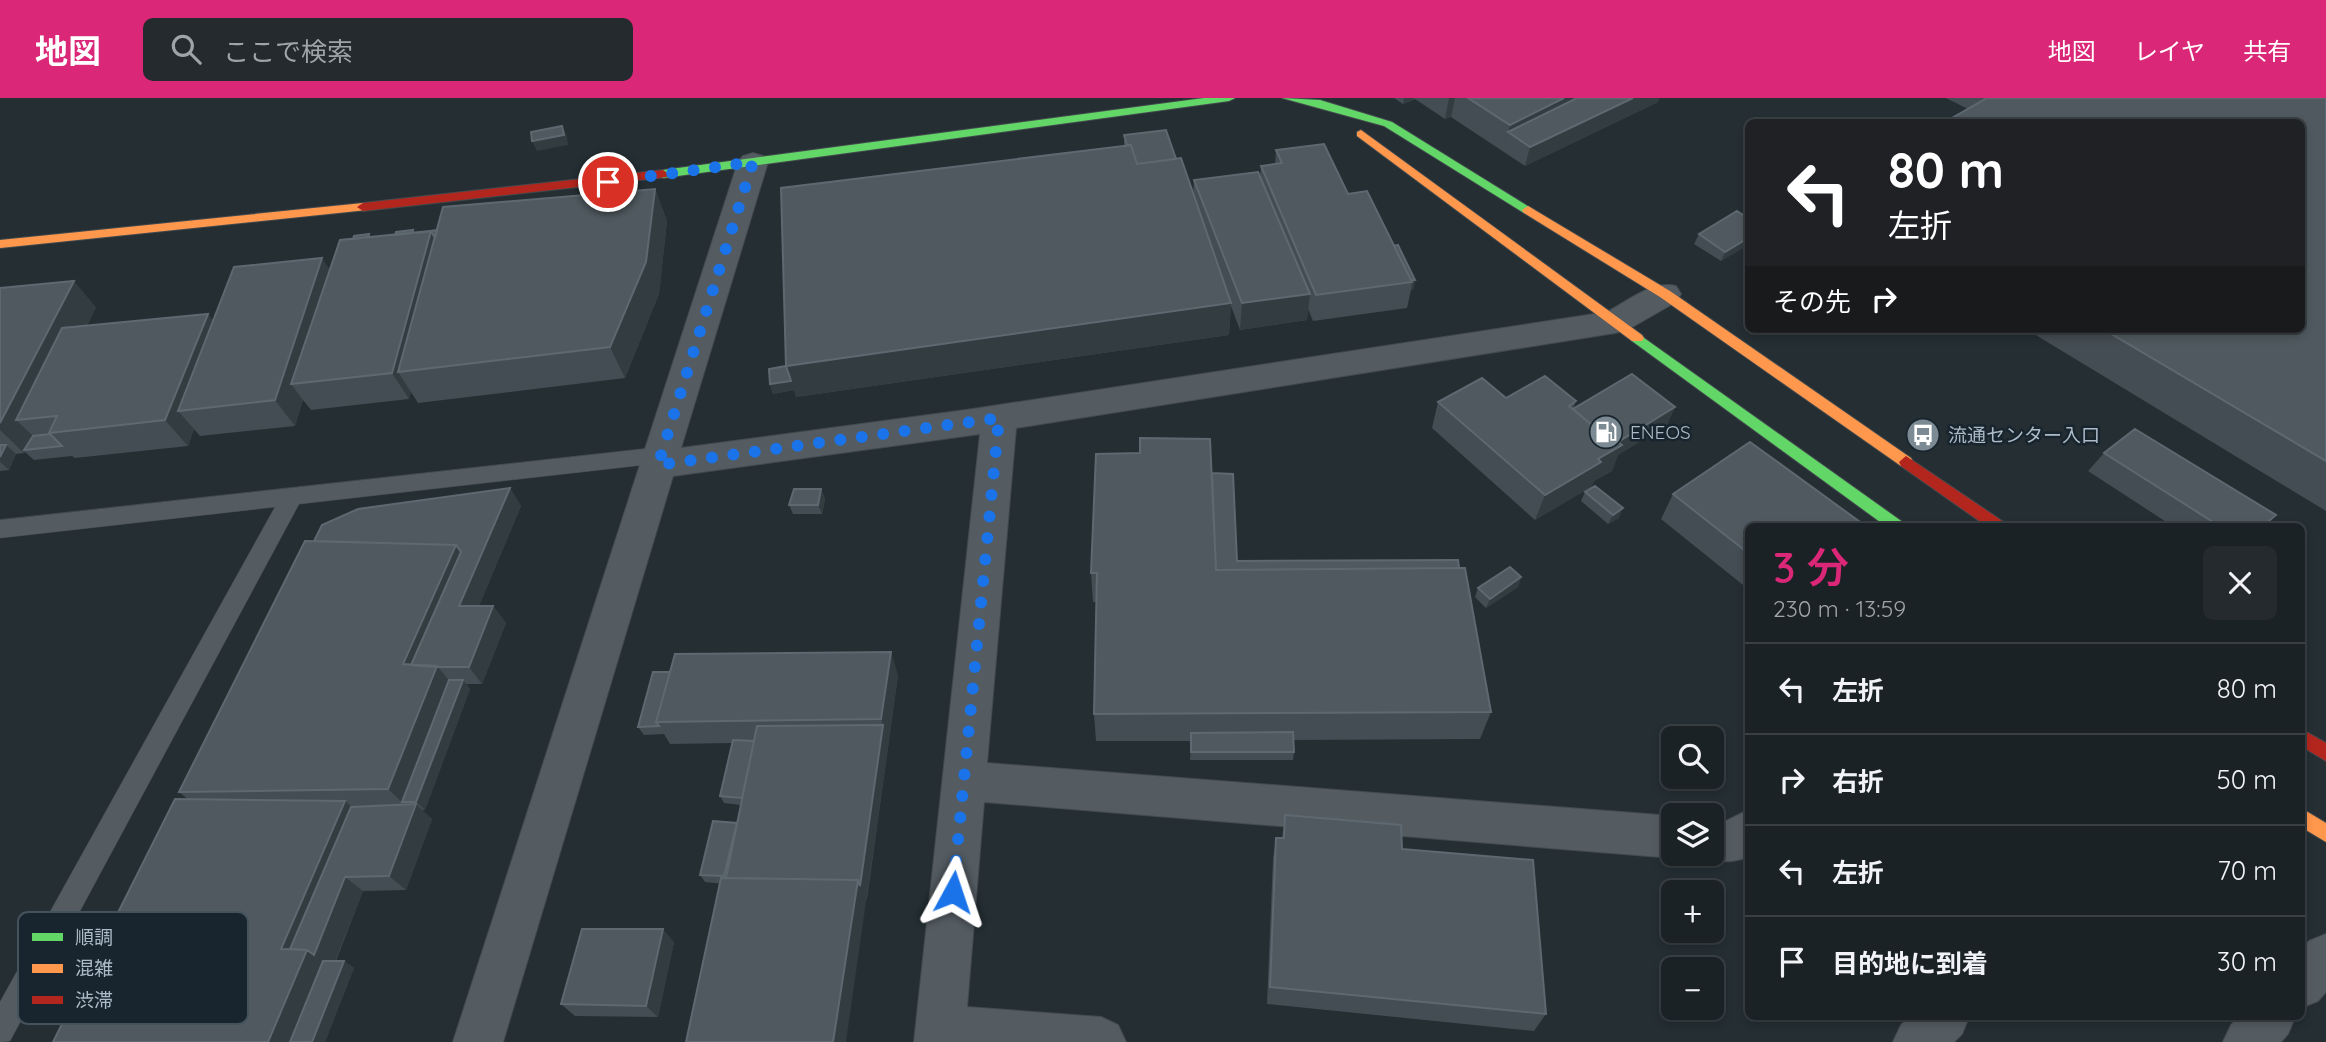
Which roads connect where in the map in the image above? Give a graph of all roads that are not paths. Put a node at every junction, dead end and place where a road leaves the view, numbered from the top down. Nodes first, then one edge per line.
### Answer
1 (1229, 98) edge
2 (1288, 98) edge
3 (1320, 103) junction
4 (753, 162) junction
5 (0, 244) edge
6 (1665, 294) junction
7 (1615, 322) junction
8 (999, 418) junction
9 (660, 460) junction
10 (292, 496) junction
11 (1893, 523) edge
12 (1994, 523) edge
13 (0, 529) edge
14 (2305, 739) edge
15 (2326, 753) edge
16 (964, 781) junction
17 (2305, 819) edge
18 (1745, 832) edge
19 (2326, 834) edge
20 (1661, 836) edge
21 (1724, 841) edge
22 (65, 912) edge
23 (2326, 957) edge
24 (2305, 980) edge
25 (18, 998) edge
26 (1942, 1020) edge
27 (2268, 1020) edge
28 (0, 1031) edge
29 (939, 1036) edge
30 (478, 1042) edge
31 (1101, 1042) edge
32 (1918, 1042) edge
33 (2248, 1042) edge

1 - 4 street
2 - 3 street
3 - 6 street
3 - 7 street
4 - 5 street
4 - 9 street
6 - 7 street
6 - 12 street
7 - 8 street
7 - 11 street
8 - 9 street
8 - 16 street
9 - 10 lane
9 - 30 street
10 - 13 lane
10 - 22 lane
14 - 15 street
16 - 20 street
16 - 29 street
17 - 19 street
18 - 21 street
23 - 24 street
25 - 28 lane
26 - 32 street
27 - 33 street
29 - 31 street

